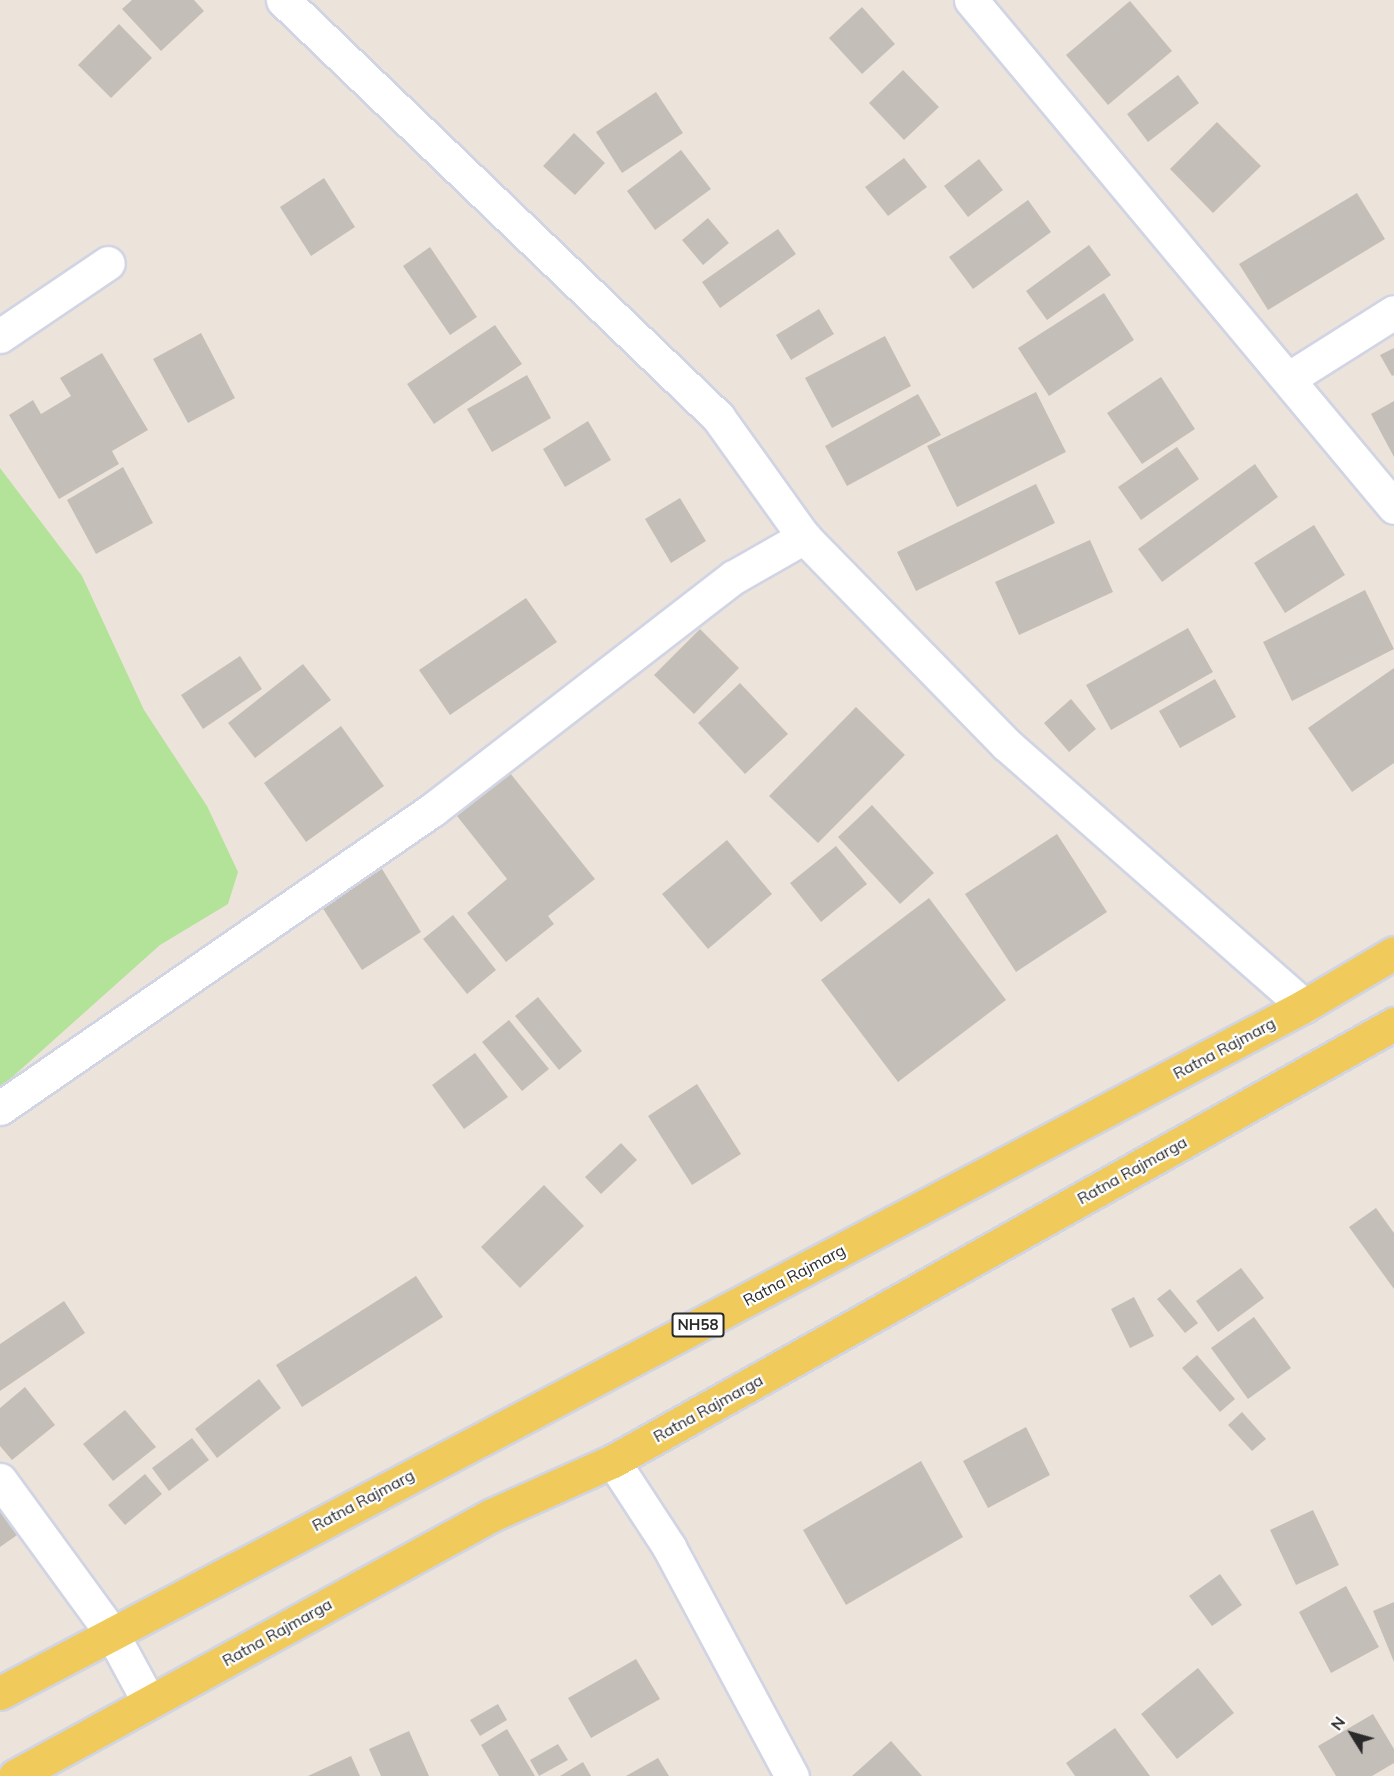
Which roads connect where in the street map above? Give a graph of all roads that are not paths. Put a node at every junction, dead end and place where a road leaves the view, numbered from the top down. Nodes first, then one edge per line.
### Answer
1 (283, 0) edge
2 (971, 0) edge
3 (108, 263) dead end
4 (1394, 312) edge
5 (0, 336) edge
6 (1288, 379) junction
7 (1394, 507) edge
8 (804, 537) junction
9 (1394, 953) edge
10 (1304, 1006) junction
11 (1394, 1024) edge
12 (0, 1108) edge
13 (613, 1461) junction
14 (0, 1480) edge
15 (111, 1632) junction
16 (0, 1693) edge
17 (148, 1702) junction
18 (15, 1776) edge
19 (792, 1776) edge

1 - 8 street
2 - 6 street
3 - 5 street
4 - 6 street
6 - 7 street
8 - 10 street
8 - 12 street
9 - 10 main road, Ratna Rajmarg / NH58
10 - 15 main road, Ratna Rajmarg / NH58
11 - 13 main road, Ratna Rajmarga
13 - 17 main road, Ratna Rajmarga
13 - 19 street
14 - 15 street
15 - 16 main road, Ratna Rajmarg / NH58
15 - 17 street
17 - 18 main road, Ratna Rajmarga

